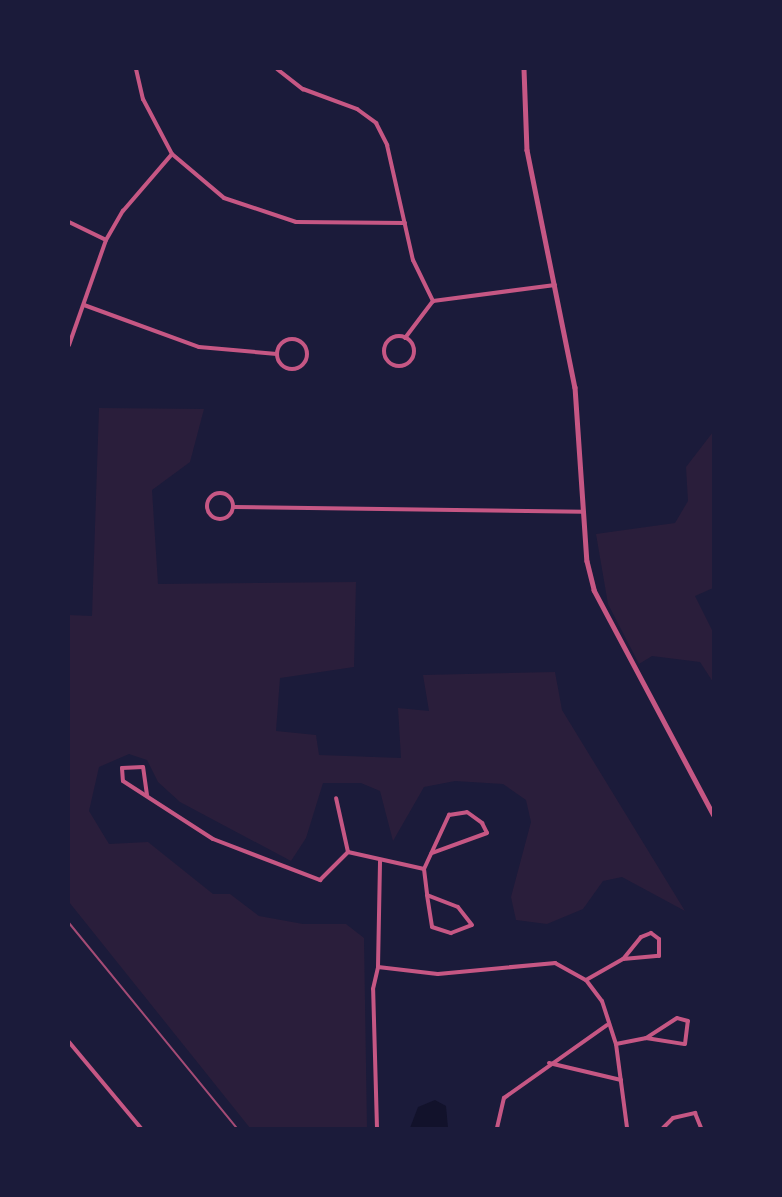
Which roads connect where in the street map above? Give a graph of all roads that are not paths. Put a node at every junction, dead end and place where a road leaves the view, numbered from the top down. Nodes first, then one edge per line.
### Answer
1 (136, 69) edge
2 (277, 69) edge
3 (524, 69) edge
4 (172, 154) junction
5 (69, 222) edge
6 (405, 224) junction
7 (106, 240) junction
8 (555, 285) junction
9 (433, 301) junction
10 (84, 304) junction
11 (405, 338) junction
12 (69, 345) edge
13 (277, 354) junction
14 (234, 507) junction
15 (583, 512) junction
16 (147, 795) junction
17 (336, 798) dead end
18 (713, 814) edge
19 (348, 852) junction
20 (432, 853) junction
21 (380, 861) junction
22 (424, 869) junction
23 (427, 895) junction
24 (623, 959) junction
25 (378, 967) junction
26 (586, 980) junction
27 (607, 1025) junction
28 (646, 1038) junction
29 (69, 1042) edge
30 (616, 1044) junction
31 (549, 1063) junction
32 (621, 1080) junction
33 (141, 1128) edge
34 (377, 1128) edge
35 (497, 1128) edge
36 (627, 1128) edge
37 (663, 1128) edge
38 (701, 1128) edge

1 - 4 street
2 - 6 street
3 - 8 street
4 - 6 street
4 - 7 street
5 - 7 street
6 - 9 street
7 - 10 street
8 - 9 street
8 - 15 street
9 - 11 street
10 - 12 street
10 - 13 street
11 - 11 street
13 - 13 street
14 - 14 street
14 - 15 street
15 - 18 street
16 - 16 street
16 - 19 street
17 - 19 street
19 - 21 street
20 - 20 street
20 - 22 street
21 - 22 street
21 - 25 street
22 - 23 street
23 - 23 street
24 - 24 street
24 - 26 street
25 - 26 street
25 - 34 street
26 - 27 street
27 - 30 street
27 - 31 street
28 - 28 street
28 - 30 street
29 - 33 street
30 - 32 street
31 - 32 street
31 - 35 street
32 - 36 street
37 - 38 street

